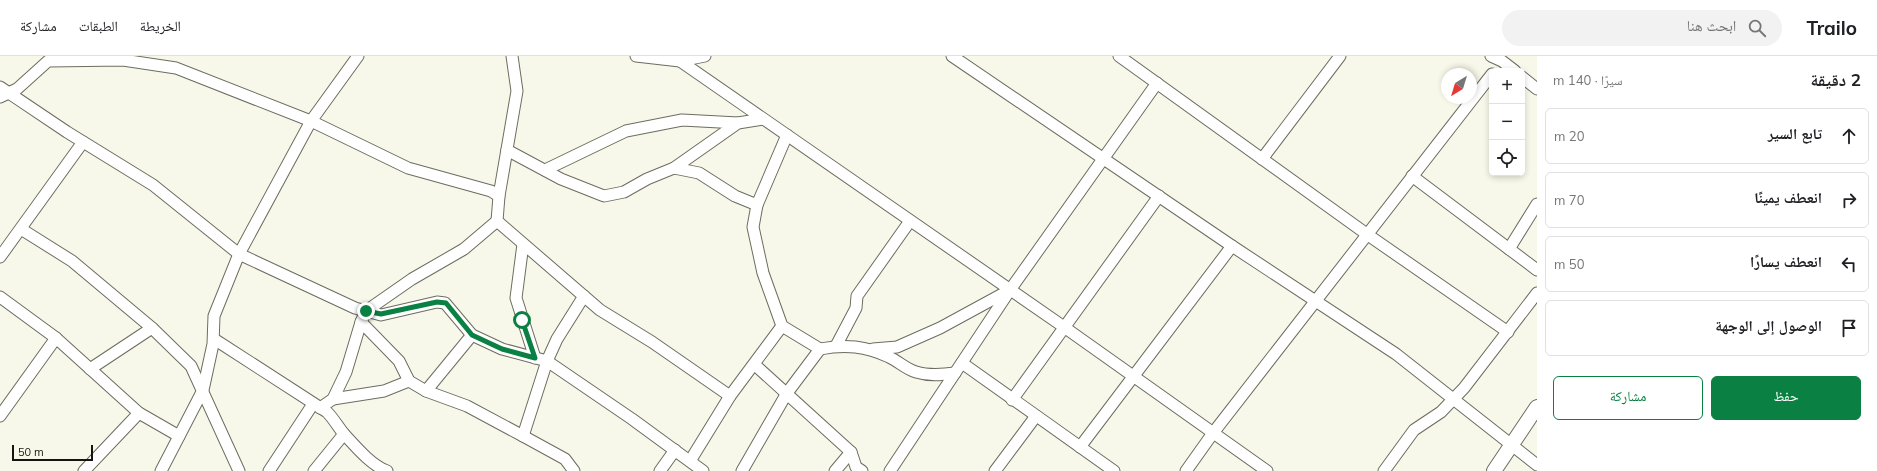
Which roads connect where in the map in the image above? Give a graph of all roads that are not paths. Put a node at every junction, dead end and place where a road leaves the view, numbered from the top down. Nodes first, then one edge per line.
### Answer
1 (358, 56) edge
2 (512, 56) edge
3 (636, 56) edge
4 (705, 56) edge
5 (952, 56) edge
6 (1119, 56) edge
7 (1340, 56) edge
8 (1491, 56) edge
9 (680, 61) junction
10 (1502, 61) junction
11 (1496, 68) edge
12 (1511, 68) edge
13 (1489, 78) edge
14 (1525, 79) edge
15 (1157, 83) junction
16 (0, 87) edge
17 (1537, 89) edge
18 (5, 95) edge
19 (763, 119) junction
20 (311, 120) junction
21 (738, 123) junction
22 (787, 135) junction
23 (83, 142) junction
24 (508, 150) junction
25 (1103, 158) junction
26 (1262, 159) junction
27 (674, 168) junction
28 (545, 170) junction
29 (1412, 176) junction
30 (499, 196) junction
31 (1159, 196) junction
32 (1537, 204) edge
33 (757, 206) junction
34 (497, 221) junction
35 (910, 221) junction
36 (21, 229) junction
37 (1368, 235) junction
38 (523, 244) junction
39 (1232, 246) junction
40 (1509, 249) junction
41 (239, 254) junction
42 (0, 257) edge
43 (1537, 270) edge
44 (1010, 290) junction
45 (1537, 293) edge
46 (584, 296) junction
47 (0, 297) edge
48 (1316, 301) junction
49 (366, 311) junction
50 (361, 322) junction
51 (782, 326) junction
52 (1064, 327) junction
53 (152, 328) junction
54 (1508, 332) junction
55 (472, 335) junction
56 (56, 338) junction
57 (214, 339) junction
58 (836, 346) junction
59 (820, 349) junction
60 (866, 349) junction
61 (535, 358) junction
62 (548, 361) junction
63 (962, 363) junction
64 (755, 365) junction
65 (90, 369) junction
66 (955, 373) junction
67 (1134, 377) junction
68 (409, 381) junction
69 (202, 390) junction
70 (426, 391) junction
71 (787, 393) junction
72 (730, 396) junction
73 (333, 399) junction
74 (1012, 400) junction
75 (1453, 400) junction
76 (317, 406) junction
77 (1537, 407) edge
78 (139, 413) junction
79 (0, 416) edge
80 (1036, 416) junction
81 (1213, 433) junction
82 (344, 434) junction
83 (178, 436) junction
84 (523, 436) junction
85 (1511, 446) junction
86 (1080, 447) junction
87 (675, 450) junction
88 (851, 452) junction
89 (690, 461) junction
90 (1537, 465) edge
91 (84, 471) edge
92 (161, 471) edge
93 (239, 471) edge
94 (268, 471) edge
95 (314, 471) edge
96 (387, 471) edge
97 (574, 471) edge
98 (660, 471) edge
99 (703, 471) edge
100 (742, 471) edge
101 (835, 471) edge
102 (862, 471) edge
103 (890, 471) edge
104 (995, 471) edge
105 (1114, 471) edge
106 (1186, 471) edge
107 (1266, 471) edge
108 (1384, 471) edge
109 (1494, 471) edge

1 - 20 street
2 - 24 street
3 - 9 street
4 - 9 street
5 - 25 street
6 - 15 street
7 - 26 street
8 - 10 street
9 - 19 street
10 - 11 street
10 - 12 street
13 - 29 street
14 - 17 street
15 - 25 street
15 - 26 street
16 - 18 street
18 - 20 street
18 - 23 street
19 - 21 street
19 - 22 street
20 - 30 street
20 - 41 street
21 - 27 street
21 - 28 street
22 - 33 street
22 - 35 street
23 - 36 street
23 - 41 street
24 - 28 street
24 - 30 street
25 - 31 street
25 - 44 street
26 - 37 street
27 - 28 street
27 - 33 street
29 - 37 street
29 - 40 street
30 - 34 street
31 - 39 street
31 - 52 street
32 - 40 street
33 - 51 street
34 - 38 street
34 - 49 street
35 - 44 street
35 - 58 street
36 - 42 street
36 - 53 street
37 - 48 street
37 - 54 street
38 - 46 street
38 - 61 street
39 - 48 street
39 - 67 street
40 - 43 street
41 - 49 street
41 - 57 street
44 - 52 street
44 - 60 street
44 - 63 street
45 - 54 street
46 - 62 street
46 - 72 street
47 - 56 street
48 - 75 street
48 - 81 street
49 - 50 street
49 - 55 street
50 - 68 street
50 - 73 street
51 - 59 street
51 - 64 street
52 - 67 street
52 - 74 street
53 - 65 street
53 - 69 street
54 - 75 street
55 - 61 street
55 - 70 street
56 - 65 street
56 - 79 street
57 - 69 street
57 - 76 street
58 - 59 street
58 - 60 street
59 - 71 street
60 - 66 street
61 - 62 street
62 - 84 street
62 - 87 street
63 - 66 street
63 - 74 street
64 - 71 street
64 - 72 street
65 - 78 street
66 - 103 street
67 - 81 street
67 - 86 street
68 - 70 street
68 - 73 street
69 - 83 street
69 - 93 street
70 - 84 street
71 - 88 street
71 - 100 street
72 - 89 street
73 - 76 street
74 - 80 street
75 - 85 street
75 - 108 street
76 - 82 street
76 - 94 street
77 - 85 street
78 - 83 street
78 - 91 street
80 - 86 street
80 - 104 street
81 - 106 street
81 - 107 street
82 - 95 street
82 - 96 street
83 - 92 street
84 - 97 street
85 - 90 street
85 - 109 street
86 - 105 street
87 - 89 street
87 - 98 street
88 - 101 street
88 - 102 street
89 - 99 street

